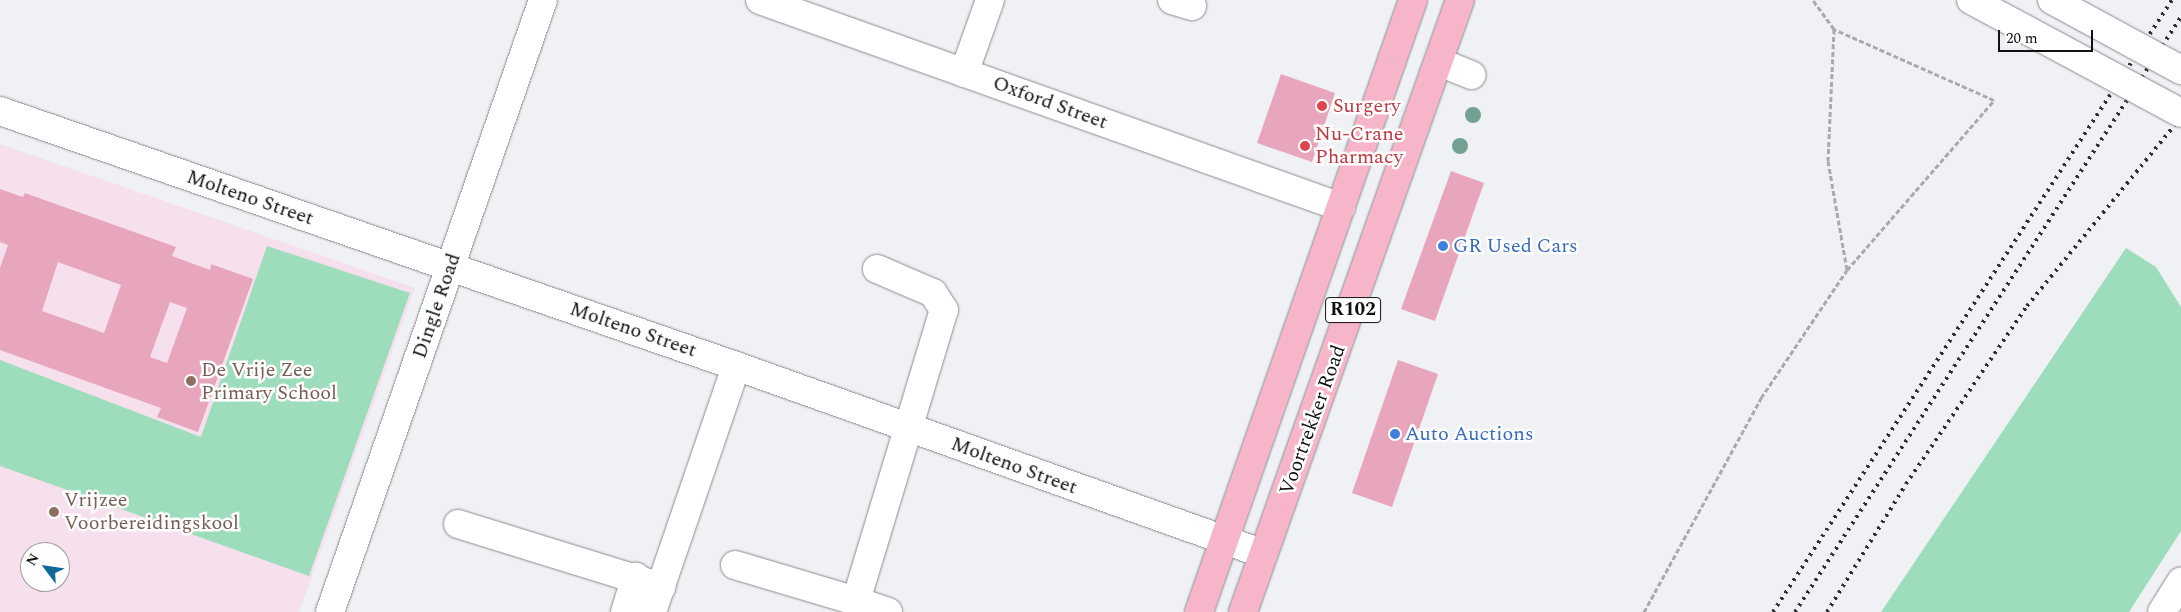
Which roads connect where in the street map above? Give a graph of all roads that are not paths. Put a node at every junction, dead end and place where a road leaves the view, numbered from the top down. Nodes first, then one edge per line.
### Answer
1 (543, 0) edge
2 (760, 0) edge
3 (990, 0) edge
4 (1412, 0) edge
5 (1460, 0) edge
6 (1971, 0) edge
7 (2052, 0) edge
8 (1439, 62) junction
9 (2181, 70) edge
10 (964, 73) junction
11 (1472, 75) dead end
12 (0, 111) edge
13 (2181, 113) edge
14 (1340, 207) junction
15 (450, 267) junction
16 (877, 270) dead end
17 (736, 366) junction
18 (911, 429) junction
19 (458, 524) dead end
20 (1224, 542) junction
21 (1264, 554) junction
22 (735, 565) dead end
23 (649, 582) junction
24 (2181, 582) edge
25 (856, 601) junction
26 (330, 612) edge
27 (625, 612) edge
28 (652, 612) edge
29 (888, 612) edge
30 (1199, 612) edge
31 (1243, 612) edge
32 (2162, 612) edge

1 - 15 street, Dingle Road
2 - 10 street, Oxford Street
3 - 10 street
4 - 14 main road, R102
5 - 8 main road, Voortrekker Road / R102
6 - 13 street, bridge
7 - 9 street, bridge
8 - 11 street
8 - 21 main road, Voortrekker Road / R102
10 - 14 street, Oxford Street
12 - 15 street, Molteno Street
14 - 20 main road, R102
15 - 17 street, Molteno Street
15 - 26 street, Dingle Road
16 - 18 street
17 - 18 street, Molteno Street
17 - 23 street
18 - 20 street, Molteno Street
18 - 25 street
19 - 23 street
20 - 21 street, Molteno Street
20 - 30 main road, R102
21 - 31 main road, Voortrekker Road / R102
22 - 25 street
23 - 27 street
23 - 28 street
24 - 32 street
25 - 29 street

